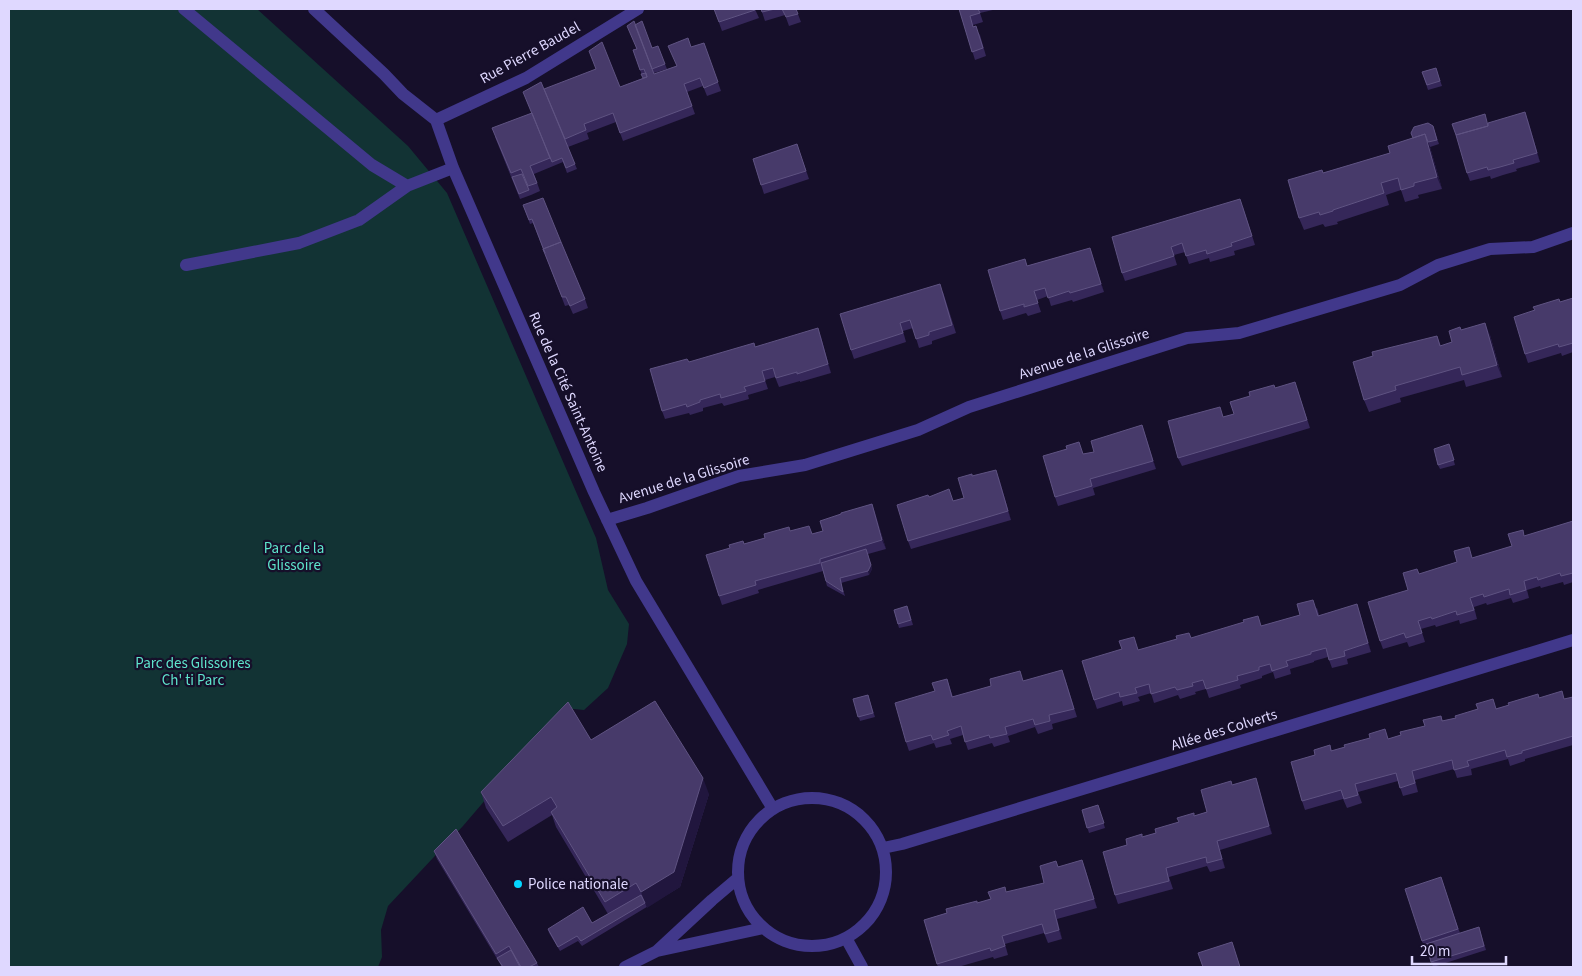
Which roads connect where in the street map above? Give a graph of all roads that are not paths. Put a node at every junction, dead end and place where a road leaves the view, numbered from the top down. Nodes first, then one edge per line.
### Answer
1 (184, 9) edge
2 (314, 9) edge
3 (638, 9) edge
4 (436, 120) junction
5 (453, 168) junction
6 (407, 186) junction
7 (1573, 233) edge
8 (186, 265) dead end
9 (607, 520) junction
10 (1573, 640) edge
11 (773, 809) junction
12 (883, 848) junction
13 (738, 878) junction
14 (763, 928) junction
15 (846, 938) junction
16 (657, 951) junction
17 (625, 967) edge
18 (862, 967) edge

1 - 6 street
2 - 4 street
3 - 4 street, Rue Pierre Baudel
4 - 5 street, Rue de la Cité Saint-Antoine
5 - 6 street
5 - 9 street, Rue de la Cité Saint-Antoine
6 - 8 street
7 - 9 street, Avenue de la Glissoire
9 - 11 street, Rue de la Cité Saint-Antoine
10 - 12 street, Allée des Colverts
11 - 12 street
11 - 13 street
12 - 15 street
13 - 14 street
13 - 16 street
14 - 15 street
14 - 16 street
15 - 18 street
16 - 17 street

